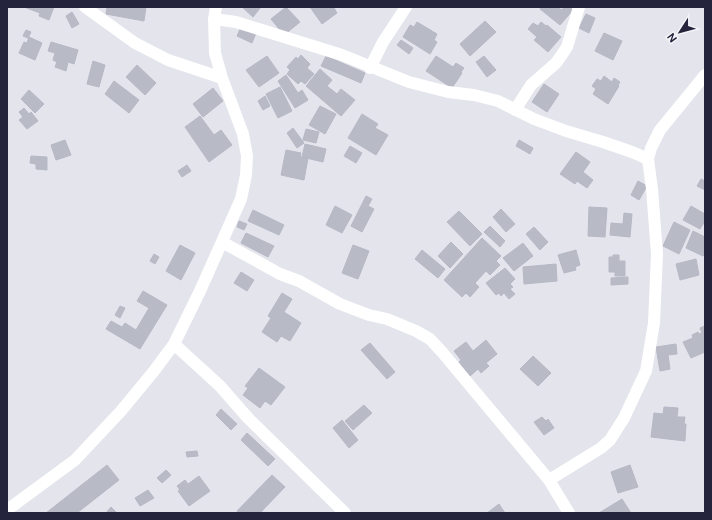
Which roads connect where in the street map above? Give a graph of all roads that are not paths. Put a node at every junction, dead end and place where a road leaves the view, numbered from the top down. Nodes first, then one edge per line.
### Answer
1 (85, 7) edge
2 (406, 7) edge
3 (579, 7) edge
4 (215, 13) edge
5 (370, 68) junction
6 (705, 75) edge
7 (222, 78) junction
8 (515, 110) junction
9 (648, 159) junction
10 (222, 242) junction
11 (174, 344) junction
12 (549, 480) junction
13 (7, 510) edge
14 (345, 513) edge
15 (568, 513) edge

1 - 7 street
2 - 5 street
3 - 8 street
4 - 5 street
4 - 7 street
5 - 8 street
6 - 9 street
7 - 10 street
8 - 9 street
9 - 12 street
10 - 11 street
10 - 12 street
11 - 13 street
11 - 14 street
12 - 15 street

